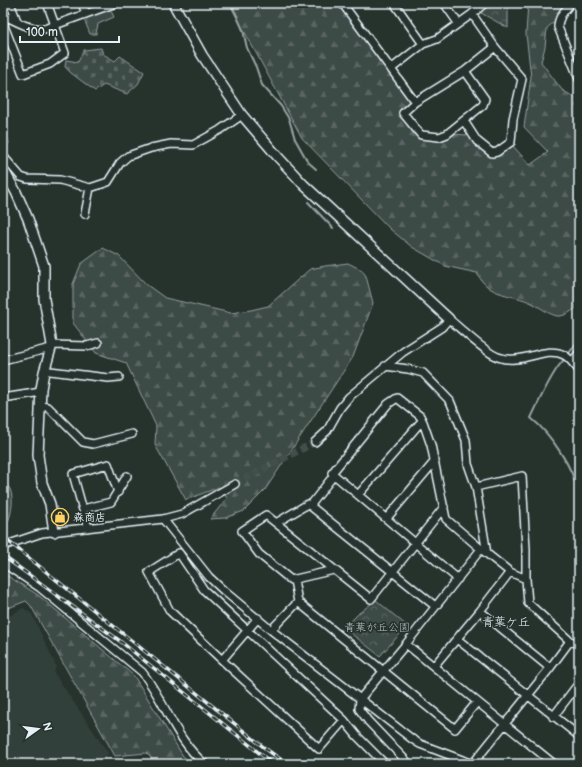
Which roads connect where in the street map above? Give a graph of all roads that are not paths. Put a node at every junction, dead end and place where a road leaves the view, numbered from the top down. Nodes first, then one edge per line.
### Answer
1 (10, 3) edge
2 (47, 3) edge
3 (82, 3) edge
4 (116, 3) edge
5 (173, 3) edge
6 (342, 3) edge
7 (394, 3) edge
8 (444, 3) edge
9 (485, 3) edge
10 (571, 3) edge
11 (86, 14) junction
12 (472, 14) junction
13 (3, 15) edge
14 (17, 21) junction
15 (3, 23) edge
16 (458, 23) junction
17 (55, 26) junction
18 (422, 44) junction
19 (495, 47) junction
20 (391, 69) junction
21 (465, 71) junction
22 (579, 79) edge
23 (415, 102) junction
24 (242, 115) junction
25 (464, 121) junction
26 (3, 156) edge
27 (3, 169) edge
28 (90, 188) junction
29 (85, 214) dead end
30 (449, 319) junction
31 (98, 343) dead end
32 (51, 348) junction
33 (579, 353) edge
34 (568, 359) junction
35 (3, 360) edge
36 (385, 366) junction
37 (45, 370) junction
38 (579, 370) edge
39 (120, 377) dead end
40 (41, 392) junction
41 (3, 398) edge
42 (40, 406) junction
43 (423, 422) junction
44 (132, 434) dead end
45 (315, 442) tunnel mouth
46 (435, 461) junction
47 (334, 475) junction
48 (127, 476) dead end
49 (235, 484) tunnel mouth
50 (476, 487) junction
51 (118, 492) junction
52 (358, 494) junction
53 (310, 506) junction
54 (444, 507) junction
55 (83, 509) junction
56 (387, 518) junction
57 (163, 520) junction
58 (276, 523) junction
59 (88, 528) junction
60 (54, 532) junction
61 (414, 543) junction
62 (3, 546) edge
63 (481, 549) junction
64 (487, 554) junction
65 (3, 563) edge
66 (334, 570) junction
67 (510, 572) junction
68 (392, 573) junction
69 (458, 579) junction
70 (526, 579) junction
71 (294, 580) junction
72 (298, 602) junction
73 (435, 606) junction
74 (480, 611) junction
75 (258, 618) junction
76 (247, 630) junction
77 (271, 630) junction
78 (457, 639) junction
79 (570, 641) junction
80 (406, 644) junction
81 (579, 644) edge
82 (222, 660) junction
83 (434, 666) junction
84 (550, 668) junction
85 (384, 671) junction
86 (579, 683) edge
87 (527, 695) junction
88 (360, 700) junction
89 (477, 702) junction
90 (553, 717) junction
91 (344, 720) junction
92 (505, 724) junction
93 (579, 736) edge
94 (205, 764) edge
95 (385, 764) edge
96 (409, 764) edge
97 (474, 764) edge
98 (554, 764) edge

1 - 14 street
2 - 17 street
3 - 11 street
4 - 11 street
5 - 24 street
6 - 20 street
7 - 18 street
8 - 16 street
9 - 12 street
10 - 22 street
11 - 17 street
12 - 16 street
12 - 19 street
13 - 14 street
14 - 17 street
15 - 17 street
16 - 18 street
18 - 20 street
19 - 21 street
19 - 25 street
20 - 23 street
21 - 23 street
21 - 25 street
23 - 25 street
24 - 28 street
24 - 30 street
26 - 28 street
27 - 32 street
28 - 29 street
30 - 34 street
30 - 36 street
31 - 32 street
32 - 35 street
32 - 37 street
33 - 34 street
34 - 38 street
36 - 45 street
36 - 50 street
37 - 39 street
37 - 40 street
40 - 41 street
40 - 42 street
42 - 44 street
42 - 60 street
43 - 46 street
43 - 47 street
43 - 52 street
46 - 54 street
46 - 56 street
47 - 52 street
47 - 53 street
48 - 51 street
49 - 57 street
50 - 64 street
50 - 70 street
51 - 55 street
51 - 55 street
52 - 56 street
53 - 58 street
53 - 68 street
54 - 61 street
54 - 63 street
55 - 59 street
56 - 61 street
57 - 59 street
57 - 75 street
58 - 66 street
58 - 71 street
59 - 60 street
60 - 62 street
61 - 68 street
61 - 69 street
63 - 64 street
63 - 69 street
64 - 67 street
65 - 94 street
66 - 68 street
66 - 71 street
67 - 70 street
67 - 74 street
68 - 73 street
69 - 73 street
70 - 79 street
71 - 72 street
72 - 77 street
72 - 85 street
73 - 80 street
74 - 78 street
74 - 84 street
75 - 76 street
75 - 77 street
76 - 82 street
76 - 82 street
76 - 91 street
77 - 88 street
78 - 83 street
78 - 87 street
79 - 81 street
79 - 84 street
80 - 83 street
80 - 85 street
82 - 91 street
83 - 89 street
84 - 87 street
85 - 88 street
85 - 89 street
86 - 90 street
87 - 90 street
87 - 92 street
88 - 96 street
88 - 97 street
89 - 92 street
90 - 93 street
91 - 95 street
92 - 97 street
92 - 98 street

